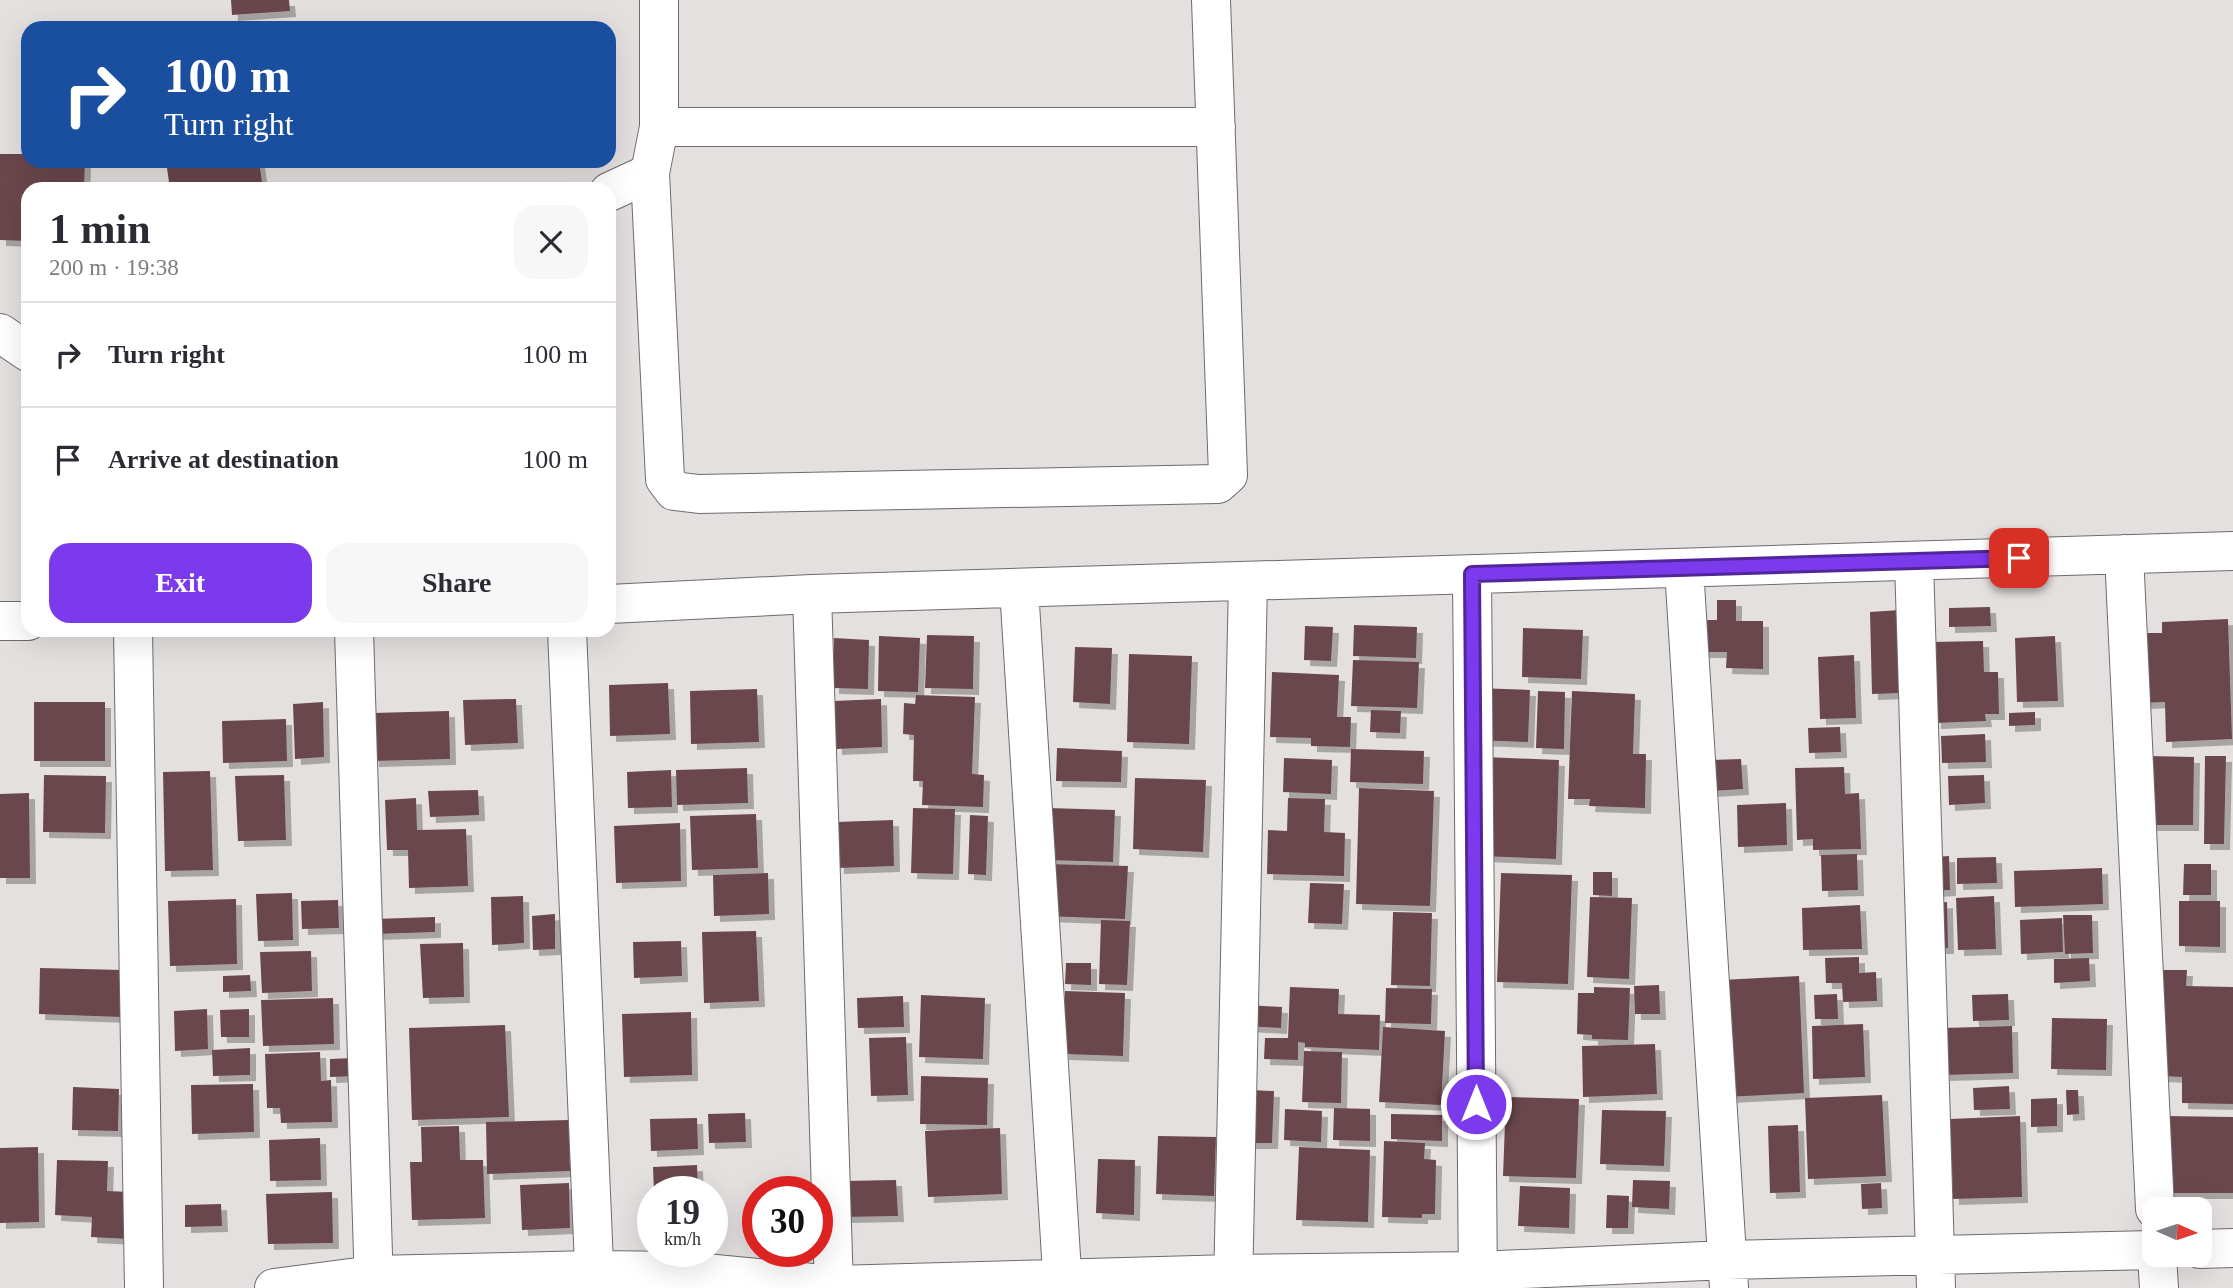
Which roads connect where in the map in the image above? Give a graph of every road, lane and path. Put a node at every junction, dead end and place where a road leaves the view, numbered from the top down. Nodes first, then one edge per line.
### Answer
1 (659, 0) edge
2 (1211, 0) edge
3 (659, 127) junction
4 (1216, 127) junction
5 (650, 173) junction
6 (616, 189) edge
7 (0, 333) edge
8 (21, 347) edge
9 (2233, 551) edge
10 (2124, 555) junction
11 (1914, 561) junction
12 (1684, 568) junction
13 (1472, 574) junction
14 (1248, 581) junction
15 (1019, 588) junction
16 (812, 594) junction
17 (616, 604) edge
18 (0, 621) edge
19 (21, 621) edge
20 (133, 637) edge
21 (354, 637) edge
22 (566, 637) edge
23 (2154, 1197) edge
24 (2233, 1248) edge
25 (2212, 1249) edge
26 (2142, 1251) edge
27 (2158, 1267) edge
28 (1936, 1272) edge
29 (1728, 1274) edge
30 (594, 1279) edge
31 (1477, 1279) edge
32 (373, 1281) edge
33 (1232, 1281) edge
34 (1062, 1284) edge
35 (834, 1287) edge
36 (144, 1288) edge
37 (274, 1288) edge
38 (2159, 1288) edge

1 - 3 street
2 - 4 street
3 - 4 street
3 - 5 street
4 - 5 street
5 - 6 street
7 - 8 street
9 - 10 street
10 - 11 street
10 - 23 street
11 - 12 street
11 - 28 street
12 - 13 street
12 - 29 street
13 - 14 street
13 - 31 street
14 - 15 street
14 - 33 street
15 - 16 street
15 - 34 street
16 - 17 street
16 - 35 street
18 - 19 street
20 - 36 street
21 - 32 street
22 - 30 street
24 - 25 street
26 - 28 street
27 - 38 street
28 - 29 street
29 - 31 street
30 - 32 street
30 - 35 street
31 - 33 street
32 - 37 street
33 - 34 street
34 - 35 street

